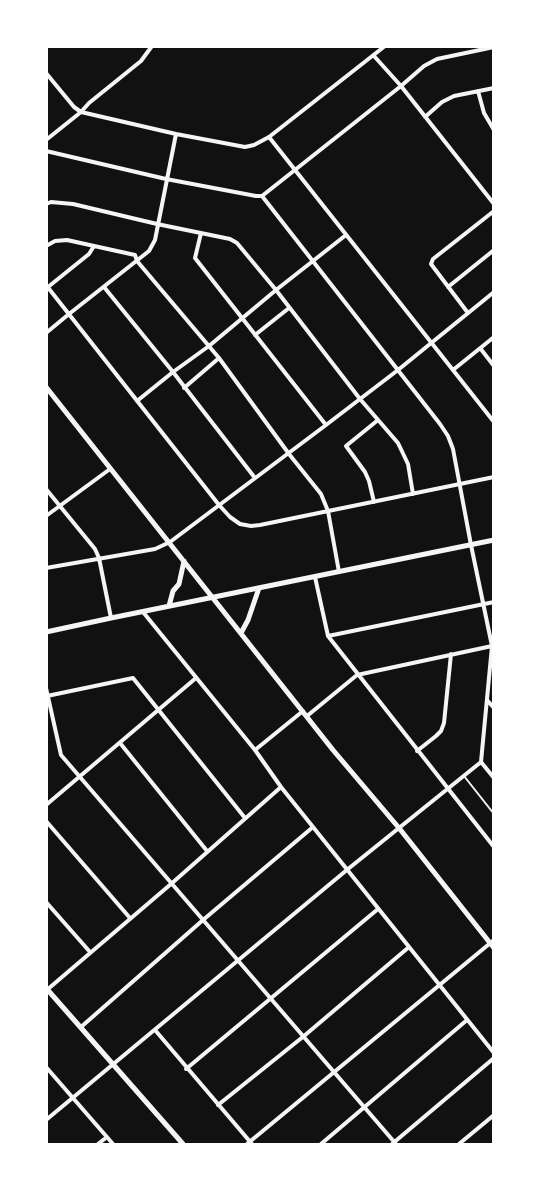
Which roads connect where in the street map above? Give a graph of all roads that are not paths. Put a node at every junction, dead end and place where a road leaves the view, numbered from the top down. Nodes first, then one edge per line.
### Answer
1 (152, 46) edge
2 (385, 46) edge
3 (494, 47) edge
4 (374, 56) junction
5 (46, 73) edge
6 (401, 86) junction
7 (494, 88) edge
8 (478, 91) junction
9 (81, 112) junction
10 (425, 117) junction
11 (494, 130) edge
12 (176, 134) junction
13 (269, 137) junction
14 (46, 140) edge
15 (46, 151) edge
16 (295, 170) junction
17 (166, 179) junction
18 (262, 196) junction
19 (46, 204) edge
20 (494, 204) edge
21 (494, 211) edge
22 (157, 224) junction
23 (201, 233) junction
24 (346, 235) junction
25 (46, 246) edge
26 (94, 246) junction
27 (494, 250) edge
28 (137, 261) junction
29 (313, 262) junction
30 (47, 286) edge
31 (104, 287) junction
32 (448, 287) junction
33 (276, 290) junction
34 (494, 292) edge
35 (289, 308) junction
36 (468, 313) junction
37 (69, 314) junction
38 (243, 318) junction
39 (46, 333) edge
40 (255, 335) junction
41 (494, 337) edge
42 (431, 342) junction
43 (209, 346) junction
44 (480, 348) junction
45 (219, 358) junction
46 (494, 366) edge
47 (398, 370) junction
48 (453, 370) junction
49 (173, 372) junction
50 (46, 387) edge
51 (184, 388) junction
52 (360, 399) junction
53 (137, 400) junction
54 (378, 420) junction
55 (494, 422) edge
56 (326, 425) junction
57 (289, 454) junction
58 (111, 468) junction
59 (494, 477) edge
60 (255, 478) junction
61 (460, 484) junction
62 (46, 489) edge
63 (413, 494) junction
64 (374, 502) junction
65 (219, 505) junction
66 (60, 506) junction
67 (328, 511) junction
68 (46, 516) edge
69 (494, 540) edge
70 (170, 542) junction
71 (471, 545) junction
72 (99, 558) junction
73 (184, 561) junction
74 (46, 568) edge
75 (339, 572) junction
76 (315, 577) junction
77 (259, 588) junction
78 (213, 597) junction
79 (494, 602) edge
80 (484, 604) junction
81 (169, 606) junction
82 (143, 612) junction
83 (111, 618) junction
84 (46, 632) edge
85 (242, 633) junction
86 (328, 636) junction
87 (493, 646) edge
88 (451, 654) junction
89 (357, 675) junction
90 (196, 678) junction
91 (46, 688) edge
92 (494, 694) edge
93 (47, 696) edge
94 (487, 697) junction
95 (494, 708) edge
96 (159, 710) junction
97 (305, 713) junction
98 (120, 742) junction
99 (255, 750) junction
100 (417, 751) junction
101 (481, 762) junction
102 (464, 776) junction
103 (79, 777) junction
104 (494, 778) edge
105 (281, 787) junction
106 (447, 789) junction
107 (46, 805) edge
108 (494, 814) edge
109 (245, 818) junction
110 (46, 820) edge
111 (313, 827) junction
112 (399, 828) junction
113 (494, 847) edge
114 (207, 851) junction
115 (348, 869) junction
116 (171, 884) junction
117 (46, 902) edge
118 (378, 909) junction
119 (130, 918) junction
120 (203, 920) junction
121 (492, 943) edge
122 (410, 948) junction
123 (90, 952) junction
124 (239, 962) junction
125 (439, 984) junction
126 (47, 988) edge
127 (271, 999) junction
128 (467, 1020) junction
129 (81, 1027) junction
130 (155, 1030) junction
131 (304, 1036) junction
132 (494, 1053) edge
133 (494, 1058) edge
134 (113, 1065) junction
135 (46, 1067) edge
136 (186, 1069) junction
137 (334, 1073) junction
138 (74, 1098) junction
139 (218, 1105) junction
140 (364, 1108) junction
141 (494, 1115) edge
142 (46, 1120) edge
143 (107, 1137) junction
144 (98, 1144) edge
145 (113, 1144) edge
146 (183, 1144) edge
147 (250, 1144) edge
148 (321, 1144) edge
149 (394, 1144) edge
150 (459, 1144) edge

1 - 9 street
2 - 4 street
3 - 6 street
4 - 6 street
4 - 13 street
5 - 9 street
6 - 10 street
6 - 16 street
7 - 8 street
8 - 10 street
8 - 11 street
9 - 12 street
9 - 14 street
10 - 20 street
12 - 13 street
12 - 17 street
13 - 16 street
15 - 17 street
16 - 18 street
16 - 24 street
17 - 18 street
17 - 22 street
18 - 29 street
19 - 22 street
21 - 32 street
22 - 23 street
22 - 28 street
23 - 33 street
23 - 38 street
24 - 29 street
24 - 42 street
25 - 26 street
26 - 28 street
26 - 30 street
27 - 32 street
28 - 31 street
28 - 43 street
29 - 33 street
29 - 47 street
30 - 37 street
31 - 37 street
31 - 49 street
32 - 36 street
33 - 35 street
33 - 38 street
34 - 36 street
35 - 40 street
35 - 52 street
36 - 42 street
37 - 39 street
37 - 53 street
38 - 40 street
38 - 43 street
40 - 56 street
41 - 44 street
42 - 47 street
42 - 48 street
43 - 45 street
43 - 49 street
44 - 46 street
44 - 48 street
45 - 51 street
45 - 57 street
47 - 52 street
47 - 61 street
48 - 55 street
49 - 51 street
49 - 53 street
50 - 58 street
51 - 60 street
52 - 54 street
52 - 56 street
53 - 65 street
54 - 63 street
54 - 64 street
56 - 57 street
57 - 60 street
57 - 67 street
58 - 66 street
58 - 70 street
59 - 61 street
60 - 65 street
61 - 63 street
61 - 71 street
62 - 66 street
63 - 64 street
64 - 67 street
65 - 67 street
65 - 70 street
66 - 68 street
66 - 72 street
67 - 75 street
69 - 71 street
70 - 72 street
70 - 73 street
71 - 75 street
71 - 80 street
72 - 74 street
72 - 83 street
73 - 78 street
73 - 81 street
75 - 76 street
76 - 77 street
76 - 86 street
77 - 78 street
77 - 85 street
78 - 81 street
78 - 85 street
79 - 80 street
80 - 86 street
80 - 87 street
81 - 82 street
82 - 83 street
82 - 90 street
83 - 84 street
85 - 97 street
86 - 89 street
87 - 88 street
87 - 94 street
88 - 89 street
88 - 100 street
89 - 97 street
89 - 100 street
90 - 96 street
90 - 99 street
91 - 93 street
92 - 94 street
93 - 96 street
93 - 103 street
94 - 95 street
94 - 101 street
96 - 98 street
96 - 109 street
97 - 99 street
97 - 112 street
98 - 103 street
98 - 114 street
99 - 105 street
100 - 106 street
101 - 102 street
101 - 104 street
102 - 106 street
102 - 108 lane
103 - 107 street
103 - 116 street
105 - 109 street
105 - 111 street
106 - 112 street
106 - 113 street
109 - 114 street
110 - 119 street
111 - 115 street
111 - 120 street
112 - 115 street
112 - 121 street
114 - 116 street
115 - 118 street
115 - 124 street
116 - 119 street
116 - 120 street
117 - 123 street
118 - 122 street
118 - 127 street
119 - 123 street
120 - 124 street
120 - 129 street
121 - 125 street
122 - 125 street
122 - 131 street
123 - 126 street
124 - 127 street
124 - 130 street
125 - 128 street
125 - 137 street
126 - 129 street
127 - 131 street
127 - 136 street
128 - 132 street
128 - 140 street
129 - 134 street
130 - 134 street
130 - 136 street
131 - 137 street
131 - 139 street
133 - 149 street
134 - 138 street
134 - 146 street
135 - 138 street
136 - 139 street
137 - 140 street
137 - 147 street
138 - 142 street
138 - 143 street
139 - 147 street
140 - 148 street
140 - 149 street
141 - 150 street
143 - 144 street
143 - 145 street

